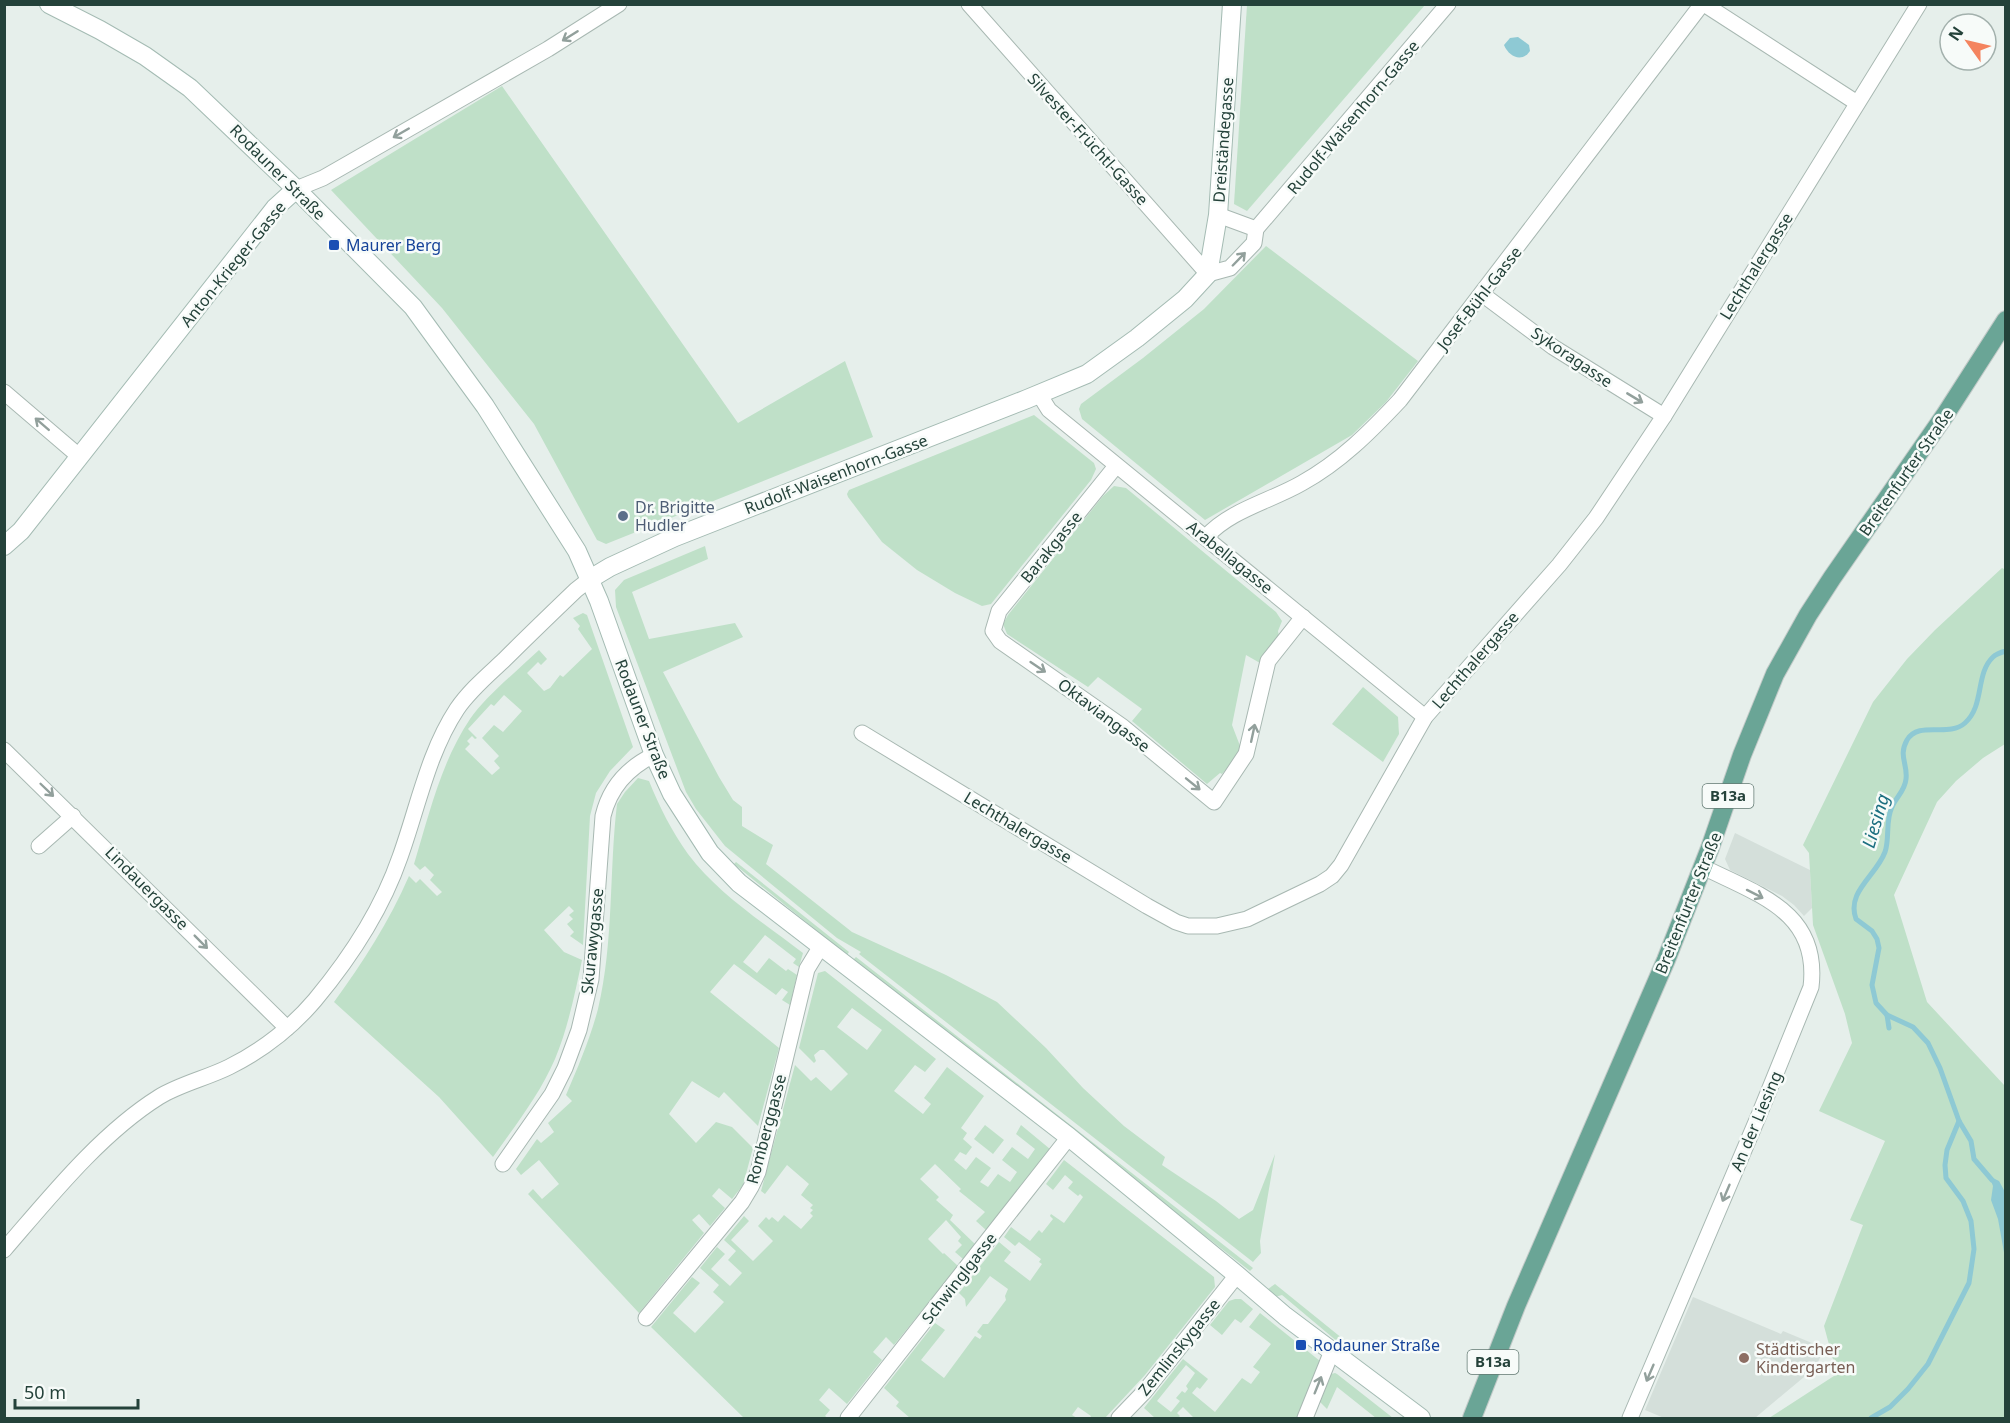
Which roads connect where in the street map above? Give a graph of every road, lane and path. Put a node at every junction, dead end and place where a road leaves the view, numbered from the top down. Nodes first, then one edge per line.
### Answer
1 (49, 4) edge
2 (619, 4) edge
3 (969, 4) edge
4 (1232, 4) edge
5 (1448, 4) edge
6 (1703, 4) edge
7 (1919, 4) edge
8 (1857, 103) junction
9 (296, 189) junction
10 (1218, 215) junction
11 (1256, 229) junction
12 (1208, 274) junction
13 (1482, 294) junction
14 (2006, 321) edge
15 (4, 392) edge
16 (1039, 394) junction
17 (1664, 416) junction
18 (80, 457) junction
19 (1116, 466) junction
20 (1206, 537) junction
21 (4, 546) edge
22 (590, 579) junction
23 (1303, 617) junction
24 (993, 631) joint
25 (1425, 717) junction
26 (862, 733) dead end
27 (4, 750) edge
28 (654, 755) junction
29 (73, 816) junction
30 (39, 846) dead end
31 (1703, 867) junction
32 (820, 946) junction
33 (287, 1028) junction
34 (1069, 1137) junction
35 (503, 1164) dead end
36 (4, 1250) edge
37 (1237, 1275) junction
38 (646, 1318) dead end
39 (1332, 1351) junction
40 (848, 1419) edge
41 (1119, 1419) edge
42 (1305, 1419) edge
43 (1421, 1419) edge
44 (1472, 1419) edge
45 (1630, 1419) edge

1 - 9 main road, Rodauner Straße
2 -> 9 street, Anton-Krieger-Gasse
3 - 12 street, Silvester-Früchtl-Gasse
4 - 10 main road, Dreiständegasse
5 - 11 street, Rudolf-Waisenhorn-Gasse
6 - 8 street
6 - 13 street, Josef-Bühl-Gasse
7 - 8 street, Lechthalergasse
8 - 17 street, Lechthalergasse
9 - 18 main road, Anton-Krieger-Gasse
9 - 22 main road, Rodauner Straße
10 - 11 street
10 - 12 main road, Dreiständegasse
12 -> 11 street, Rudolf-Waisenhorn-Gasse
12 - 16 main road, Rudolf-Waisenhorn-Gasse
13 -> 17 street, Sykoragasse
13 - 20 street, Josef-Bühl-Gasse
14 - 31 main road, Breitenfurter Straße / B13a
18 -> 15 street
16 - 19 street, Arabellagasse
16 - 22 main road, Rudolf-Waisenhorn-Gasse
17 - 25 street, Lechthalergasse
18 - 21 main road, Anton-Krieger-Gasse
19 - 20 street, Arabellagasse
19 - 24 street, Barakgasse
20 - 23 street, Arabellagasse
22 - 28 main road, Rodauner Straße
22 - 33 street, Rudolf-Waisenhorn-Gasse
24 -> 23 street, Oktaviangasse
23 - 25 street, Arabellagasse
25 - 26 street, Lechthalergasse
27 -> 29 street, Lindauergasse
28 - 32 main road, Rodauner Straße
28 - 35 street, Skurawygasse
29 - 30 street
29 -> 33 street, Lindauergasse
31 - 44 main road, Breitenfurter Straße / B13a
31 -> 45 street, An der Liesing
32 - 34 main road, Rodauner Straße
32 - 38 street, Romberggasse
33 - 36 street, Rudolf-Waisenhorn-Gasse
34 - 37 main road, Rodauner Straße
34 - 40 street, Schwinglgasse
37 - 39 main road, Rodauner Straße
37 - 41 street, Zemlinskygasse
42 -> 39 street
39 - 43 main road, Rodauner Straße

